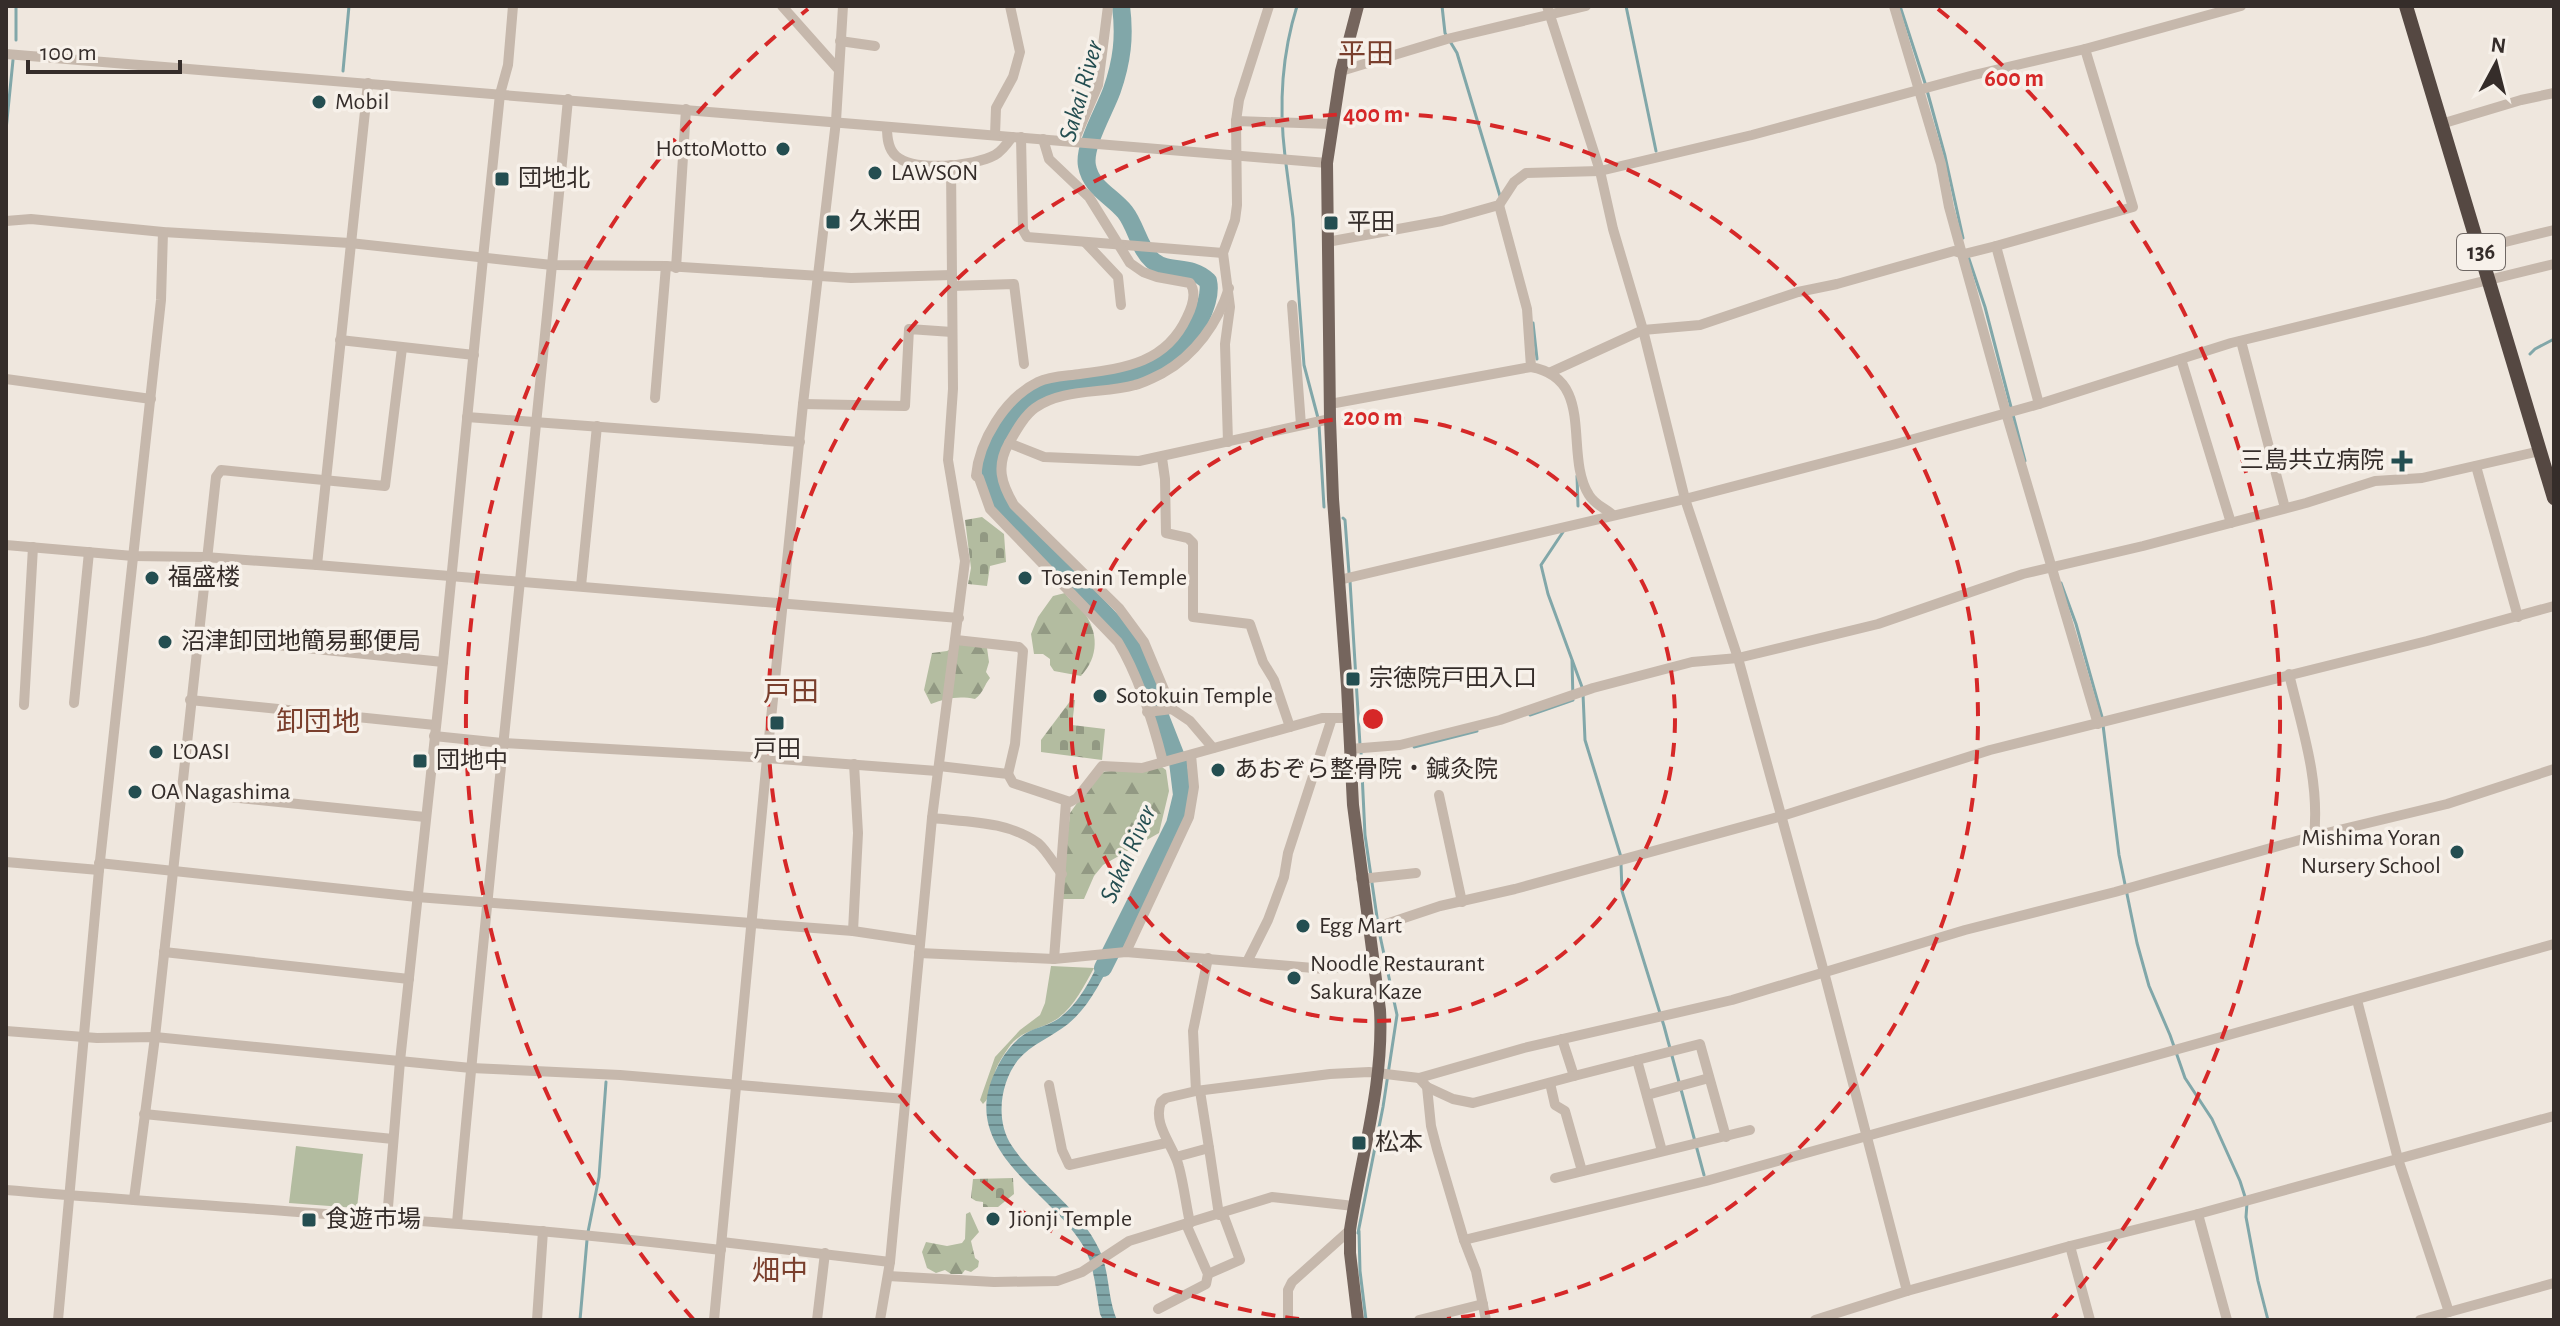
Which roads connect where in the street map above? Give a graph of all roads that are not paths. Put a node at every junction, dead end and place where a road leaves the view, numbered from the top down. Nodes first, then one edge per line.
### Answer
1 (513, 6) edge
2 (782, 6) edge
3 (843, 6) edge
4 (1010, 6) edge
5 (1108, 6) edge
6 (1269, 6) edge
7 (1358, 6) edge
8 (1586, 6) edge
9 (1894, 6) edge
10 (2241, 6) edge
11 (2406, 6) edge
12 (2416, 6) edge
13 (1548, 11) edge
14 (840, 41) junction
15 (875, 46) dead end
16 (2085, 49) junction
17 (6, 54) edge
18 (838, 69) junction
19 (1341, 71) junction
20 (368, 83) junction
21 (1919, 90) junction
22 (2554, 93) edge
23 (500, 94) junction
24 (568, 99) junction
25 (686, 109) junction
26 (836, 121) junction
27 (1236, 121) junction
28 (2446, 123) junction
29 (1331, 124) junction
30 (887, 127) junction
31 (995, 135) junction
32 (1016, 137) junction
33 (1043, 139) junction
34 (1077, 142) junction
35 (1236, 155) junction
36 (1327, 163) junction
37 (951, 165) junction
38 (1600, 171) junction
39 (1499, 205) junction
40 (6, 221) edge
41 (2554, 230) edge
42 (163, 232) junction
43 (1085, 242) junction
44 (1327, 242) junction
45 (350, 243) junction
46 (1118, 245) junction
47 (1996, 246) junction
48 (2489, 246) junction
49 (1223, 253) junction
50 (1961, 253) junction
51 (483, 258) junction
52 (2554, 264) edge
53 (552, 265) junction
54 (671, 267) junction
55 (818, 274) junction
56 (2493, 278) junction
57 (952, 280) junction
58 (1229, 288) junction
59 (1121, 305) dead end
60 (1292, 305) dead end
61 (1643, 330) junction
62 (952, 332) junction
63 (340, 340) junction
64 (2241, 341) junction
65 (402, 348) junction
66 (474, 355) junction
67 (2181, 359) junction
68 (1024, 364) dead end
69 (1531, 367) junction
70 (1551, 372) junction
71 (6, 379) edge
72 (655, 398) dead end
73 (151, 399) junction
74 (803, 404) junction
75 (1330, 404) junction
76 (2039, 404) junction
77 (2010, 412) junction
78 (467, 417) junction
79 (1330, 419) junction
80 (536, 423) junction
81 (1301, 425) junction
82 (597, 426) junction
83 (800, 442) junction
84 (1228, 442) junction
85 (1009, 443) junction
86 (2540, 451) junction
87 (1162, 458) junction
88 (2554, 464) edge
89 (2476, 466) junction
90 (327, 480) junction
91 (2554, 498) edge
92 (1685, 499) junction
93 (2285, 508) junction
94 (1613, 515) junction
95 (2231, 523) junction
96 (6, 545) edge
97 (33, 547) junction
98 (89, 552) junction
99 (133, 556) junction
100 (205, 557) junction
101 (317, 565) junction
102 (2053, 567) junction
103 (451, 578) junction
104 (1347, 578) junction
105 (521, 582) junction
106 (581, 586) junction
107 (784, 602) junction
108 (2554, 606) edge
109 (2518, 617) junction
110 (959, 618) junction
111 (197, 637) junction
112 (956, 640) junction
113 (1738, 658) junction
114 (443, 662) junction
115 (2289, 674) junction
116 (190, 700) junction
117 (74, 703) dead end
118 (24, 705) dead end
119 (1170, 710) junction
120 (1149, 711) junction
121 (1332, 718) junction
122 (1349, 718) junction
123 (2098, 724) junction
124 (1290, 727) junction
125 (435, 730) junction
126 (502, 743) junction
127 (1213, 748) junction
128 (1350, 749) junction
129 (1188, 755) junction
130 (767, 758) junction
131 (1166, 761) junction
132 (854, 764) junction
133 (938, 768) junction
134 (2554, 769) edge
135 (1008, 774) junction
136 (180, 792) junction
137 (1439, 795) dead end
138 (1066, 802) junction
139 (1782, 816) junction
140 (425, 817) junction
141 (932, 818) junction
142 (2314, 836) junction
143 (6, 862) edge
144 (99, 866) junction
145 (171, 871) junction
146 (1416, 873) dead end
147 (1062, 874) junction
148 (1361, 879) junction
149 (417, 897) junction
150 (1462, 902) junction
151 (489, 903) junction
152 (752, 923) junction
153 (1368, 930) junction
154 (853, 931) junction
155 (920, 941) junction
156 (2554, 944) edge
157 (164, 952) junction
158 (1123, 952) junction
159 (919, 953) junction
160 (1208, 958) junction
161 (1054, 959) junction
162 (1247, 962) junction
163 (1374, 964) junction
164 (1824, 972) junction
165 (409, 979) junction
166 (2357, 1000) junction
167 (6, 1031) edge
168 (155, 1037) junction
169 (84, 1038) junction
170 (1562, 1039) junction
171 (1637, 1060) junction
172 (400, 1061) junction
173 (471, 1068) junction
174 (1380, 1072) junction
175 (1574, 1076) junction
176 (1419, 1078) junction
177 (1709, 1078) junction
178 (1550, 1083) junction
179 (737, 1085) junction
180 (1049, 1085) dead end
181 (1427, 1087) junction
182 (1198, 1091) junction
183 (1647, 1095) junction
184 (905, 1099) junction
185 (144, 1114) junction
186 (2554, 1116) edge
187 (1750, 1130) dead end
188 (1866, 1136) junction
189 (1726, 1137) junction
190 (393, 1139) junction
191 (1166, 1143) junction
192 (1209, 1148) junction
193 (1662, 1151) junction
194 (1176, 1157) junction
195 (2398, 1159) junction
196 (1582, 1171) junction
197 (1555, 1178) dead end
198 (6, 1190) edge
199 (70, 1195) junction
200 (134, 1199) junction
201 (1354, 1206) junction
202 (1221, 1214) junction
203 (2198, 1214) junction
204 (387, 1219) junction
205 (457, 1223) junction
206 (1188, 1224) junction
207 (1350, 1230) junction
208 (543, 1231) junction
209 (1464, 1240) junction
210 (721, 1246) junction
211 (2070, 1246) junction
212 (825, 1253) junction
213 (890, 1262) junction
214 (1208, 1274) junction
215 (888, 1276) junction
216 (2554, 1283) edge
217 (1907, 1291) junction
218 (1483, 1304) junction
219 (1158, 1309) dead end
220 (2449, 1315) edge
221 (58, 1320) edge
222 (537, 1320) edge
223 (714, 1320) edge
224 (817, 1320) edge
225 (880, 1320) edge
226 (1288, 1320) edge
227 (1358, 1320) edge
228 (1419, 1320) edge
229 (1486, 1320) edge
230 (1815, 1320) edge
231 (2090, 1320) edge
232 (2227, 1320) edge
233 (2420, 1320) edge

1 - 23 street
2 - 18 street
3 - 14 street
4 - 31 street
5 - 34 street
6 - 27 street
7 - 19 main road
8 - 13 street
9 - 21 street
10 - 16 street
11 - 28 highway, 136
12 - 28 highway, 136
13 - 19 street
13 - 38 street
14 - 15 street
14 - 18 street
16 - 21 street
16 - 47 street
17 - 20 street
18 - 26 street
19 - 29 main road
20 - 23 street
20 - 45 street
21 - 38 street
21 - 50 street
22 - 28 street
23 - 24 street
23 - 51 street
24 - 25 street
24 - 53 street
25 - 26 street
25 - 54 street
26 - 30 street
26 - 55 street
27 - 29 street
27 - 35 street
28 - 48 highway, 136
28 - 56 highway, 136
29 - 36 main road
30 - 31 street
30 - 37 street
31 - 32 street
32 - 33 street
32 - 37 street
32 - 43 street
33 - 34 street
33 - 46 street
34 - 35 street
35 - 36 street
35 - 49 street
36 - 44 main road
37 - 57 street
38 - 39 street
38 - 61 street
39 - 44 street
39 - 69 street
40 - 42 street
41 - 48 street
42 - 45 street
42 - 73 street
43 - 46 street
43 - 59 street
44 - 75 main road
45 - 51 street
45 - 63 street
46 - 49 street
46 - 120 street
47 - 50 street
47 - 76 street
48 - 56 highway, 136
49 - 58 street
50 - 61 street
50 - 77 street
51 - 53 street
51 - 66 street
52 - 56 street
53 - 54 street
53 - 80 street
54 - 55 street
54 - 72 street
55 - 57 street
55 - 74 street
56 - 64 street
56 - 86 highway, 136
56 - 88 highway, 136
57 - 62 street
57 - 68 street
58 - 84 street
58 - 85 street
60 - 81 street
61 - 70 street
61 - 92 street
62 - 74 street
62 - 110 street
63 - 65 street
63 - 90 street
64 - 67 street
64 - 93 street
65 - 66 street
65 - 90 street
66 - 78 street
67 - 76 street
67 - 95 street
69 - 70 street
69 - 75 street
70 - 94 street
71 - 73 street
73 - 99 street
74 - 83 street
75 - 79 main road
76 - 77 street
77 - 92 street
77 - 102 street
78 - 80 street
78 - 103 street
79 - 81 street
79 - 104 main road
80 - 82 street
80 - 105 street
81 - 84 street
82 - 83 street
82 - 106 street
83 - 107 street
84 - 87 street
85 - 87 street
85 - 119 street
86 - 89 street
86 - 91 highway, 136
87 - 124 street
89 - 93 street
89 - 109 street
90 - 100 street
90 - 101 street
92 - 94 street
92 - 113 street
93 - 95 street
94 - 104 street
95 - 102 street
96 - 97 street
97 - 98 street
97 - 118 street
98 - 99 street
98 - 117 street
99 - 100 street
99 - 144 street
100 - 101 street
100 - 111 street
101 - 103 street
102 - 113 street
102 - 123 street
103 - 105 street
103 - 114 street
104 - 122 main road
105 - 106 street
105 - 126 street
106 - 107 street
107 - 110 street
107 - 130 street
108 - 109 street
109 - 115 street
110 - 112 street
111 - 114 street
111 - 116 street
112 - 133 street
112 - 135 street
113 - 128 street
113 - 139 street
114 - 125 street
115 - 123 street
115 - 142 street
116 - 125 street
116 - 136 street
119 - 120 street
119 - 127 street
120 - 131 street
121 - 122 street
121 - 124 street
121 - 162 street
122 - 128 main road
123 - 139 street
124 - 127 street
125 - 126 street
125 - 140 street
126 - 130 street
126 - 151 street
127 - 129 street
128 - 148 main road
129 - 131 street
129 - 158 street
130 - 132 street
130 - 152 street
131 - 138 street
132 - 133 street
132 - 154 street
133 - 135 street
133 - 141 street
134 - 142 street
135 - 138 street
136 - 140 street
136 - 145 street
137 - 150 street
138 - 147 street
139 - 150 street
139 - 164 street
140 - 149 street
141 - 147 street
141 - 155 street
142 - 164 street
143 - 144 street
144 - 145 street
144 - 169 street
145 - 149 street
145 - 157 street
146 - 148 street
147 - 161 street
148 - 153 main road
149 - 151 street
149 - 165 street
150 - 153 street
151 - 152 street
151 - 173 street
152 - 154 street
152 - 179 street
153 - 163 main road
154 - 155 street
155 - 159 street
156 - 166 street
157 - 165 street
157 - 168 street
158 - 160 street
158 - 161 street
159 - 161 street
159 - 184 street
160 - 162 street
160 - 182 street
162 - 163 street
163 - 174 main road
164 - 170 street
164 - 188 street
165 - 172 street
166 - 188 street
166 - 195 street
167 - 169 street
168 - 169 street
168 - 172 street
168 - 185 street
169 - 199 street
170 - 175 street
170 - 176 street
171 - 175 street
171 - 177 street
171 - 183 street
172 - 173 street
172 - 190 street
173 - 179 street
173 - 205 street
174 - 176 street
174 - 182 street
174 - 201 main road
175 - 178 street
176 - 181 street
177 - 183 street
177 - 189 street
178 - 181 street
178 - 196 street
179 - 184 street
179 - 210 street
180 - 191 street
181 - 209 street
182 - 191 street
182 - 192 street
183 - 193 street
184 - 213 street
185 - 190 street
185 - 200 street
186 - 195 street
187 - 189 street
188 - 209 street
188 - 217 street
189 - 193 street
190 - 204 street
191 - 194 street
192 - 194 street
192 - 202 street
193 - 196 street
194 - 206 street
195 - 203 street
195 - 220 street
196 - 197 street
198 - 199 street
199 - 200 street
199 - 221 street
200 - 204 street
201 - 202 street
201 - 207 main road
202 - 206 street
202 - 214 street
203 - 211 street
203 - 232 street
204 - 205 street
205 - 208 street
206 - 214 street
206 - 215 street
207 - 226 street
207 - 227 main road
208 - 210 street
208 - 222 street
209 - 218 street
210 - 212 street
210 - 223 street
211 - 217 street
211 - 231 street
212 - 213 street
212 - 224 street
213 - 215 street
214 - 219 street
215 - 225 street
216 - 220 street
217 - 230 street
218 - 228 street
218 - 229 street
220 - 233 street

